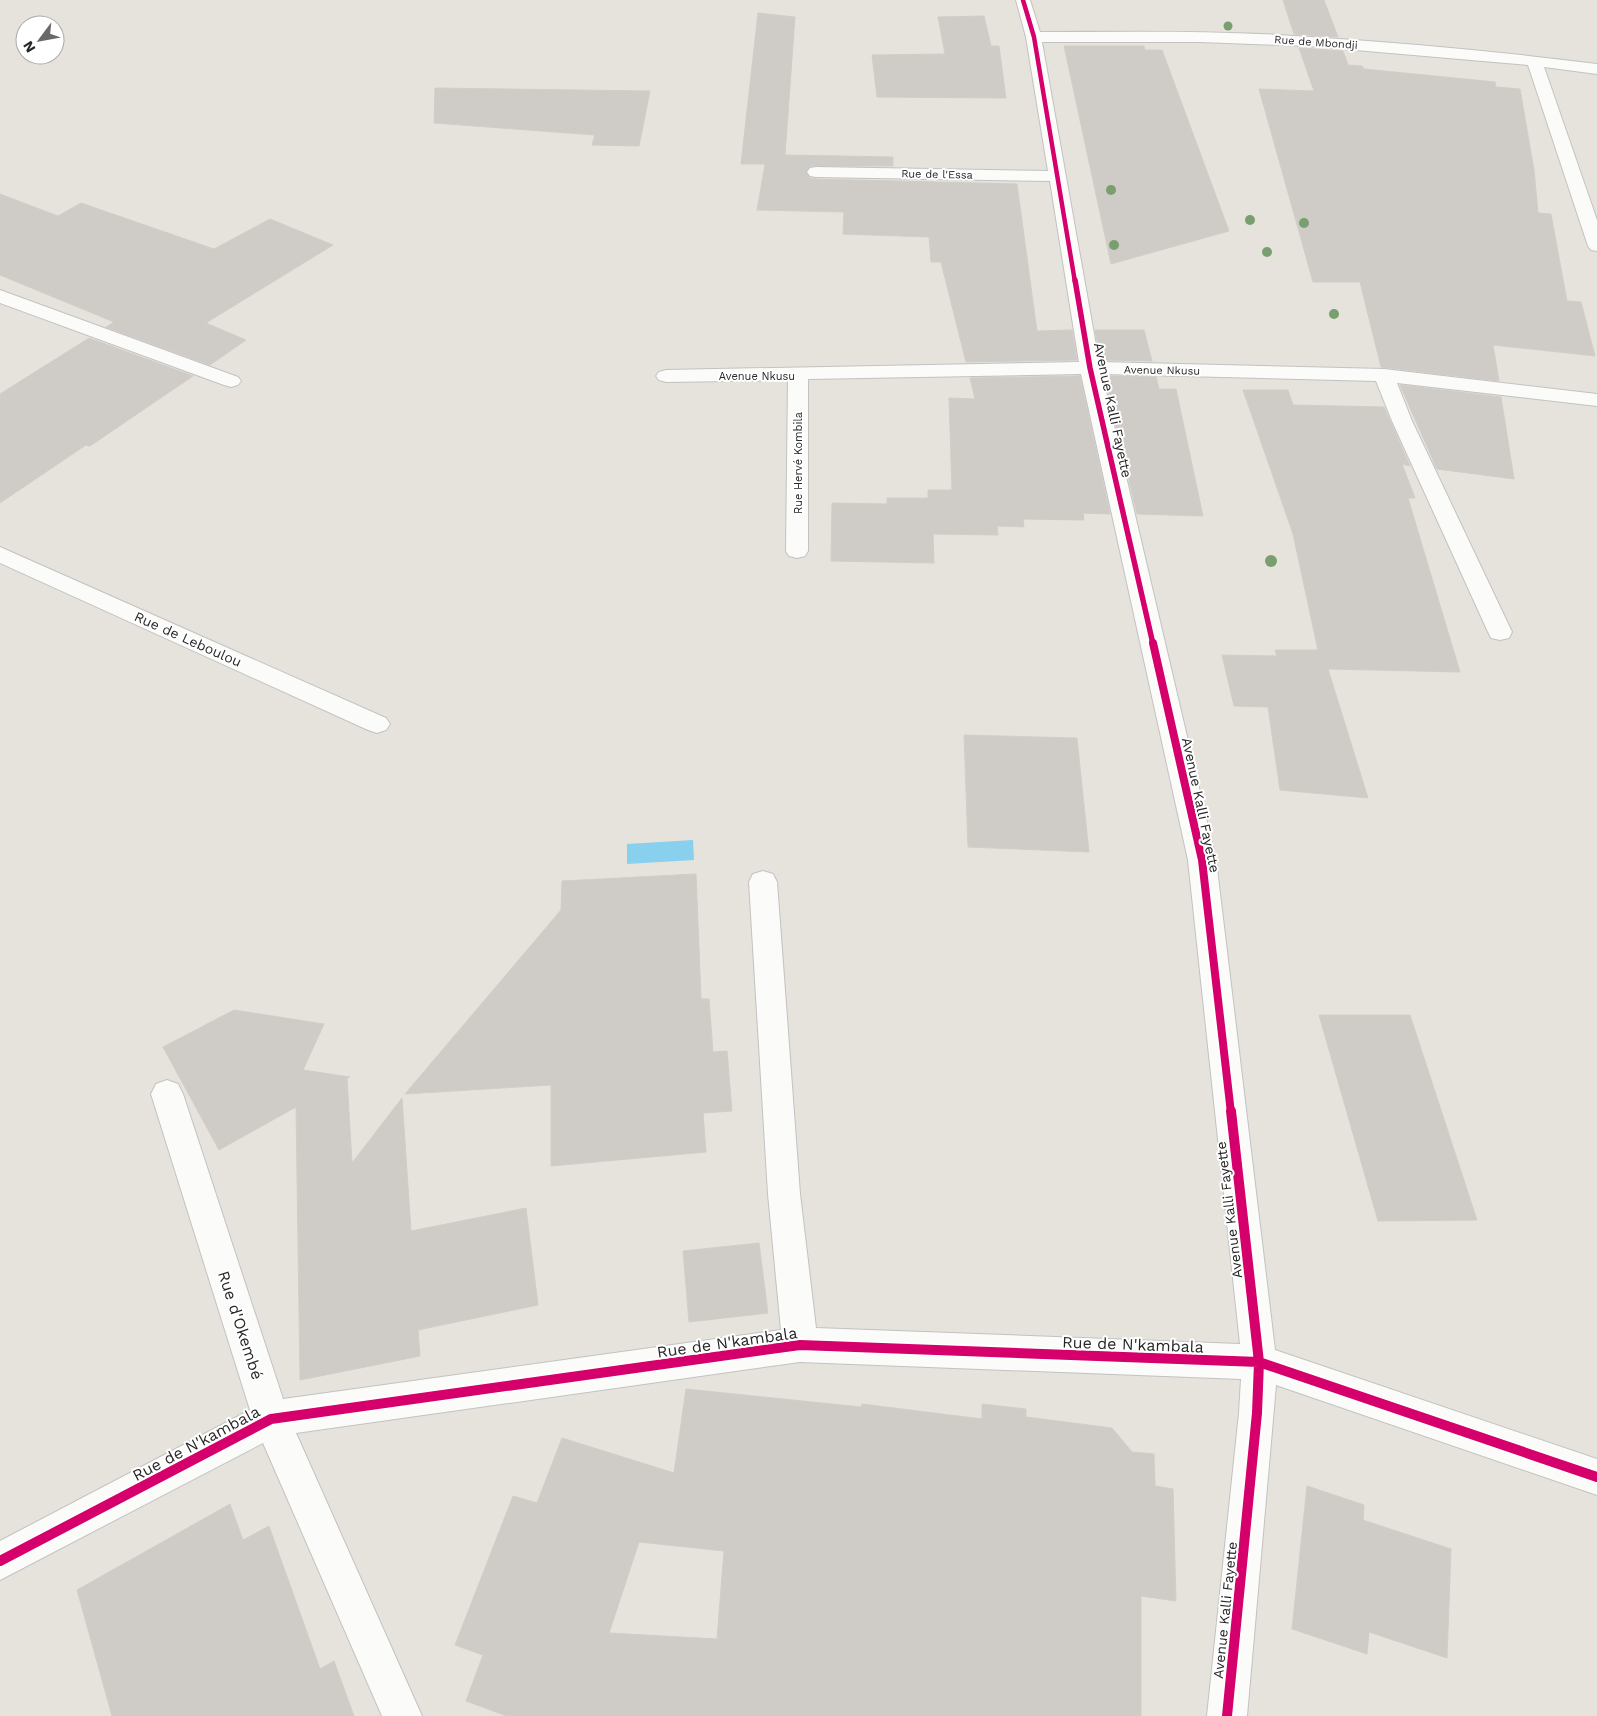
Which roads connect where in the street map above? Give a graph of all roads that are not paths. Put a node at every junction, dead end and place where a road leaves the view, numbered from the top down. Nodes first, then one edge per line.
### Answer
1 (1023, 0) edge
2 (1034, 37) junction
3 (1534, 61) junction
4 (1597, 69) edge
5 (816, 172) dead end
6 (1057, 176) junction
7 (1597, 246) edge
8 (0, 296) edge
9 (1090, 368) junction
10 (798, 375) junction
11 (1384, 375) junction
12 (666, 376) dead end
13 (232, 381) dead end
14 (1597, 400) edge
15 (797, 551) dead end
16 (0, 554) edge
17 (1500, 632) dead end
18 (377, 724) dead end
19 (763, 882) dead end
20 (167, 1094) dead end
21 (800, 1345) junction
22 (1259, 1362) junction
23 (271, 1419) junction
24 (1597, 1476) edge
25 (0, 1561) edge
26 (402, 1716) edge
27 (1227, 1716) edge

1 - 2 street, Avenue Kalli Fayette
2 - 3 street, Rue de Mbondji
2 - 6 street, Avenue Kalli Fayette
3 - 4 street, Rue de Mbondji
3 - 7 street
5 - 6 street, Rue de l'Essa
6 - 9 street, Avenue Kalli Fayette
8 - 13 street
9 - 10 street, Avenue Nkusu
9 - 11 street, Avenue Nkusu
9 - 22 street, Avenue Kalli Fayette
10 - 12 street, Avenue Nkusu
10 - 15 street, Rue Hervé Kombila
11 - 14 street, Avenue Nkusu
11 - 17 street
16 - 18 street, Rue de Leboulou
19 - 21 street
20 - 23 street, Rue d'Okembé
21 - 22 street, Rue de N'kambala
21 - 23 street, Rue de N'kambala
22 - 24 street, Rue de N'kambala
22 - 27 street, Avenue Kalli Fayette
23 - 25 street, Rue de N'kambala
23 - 26 street, Rue d'Okembé

